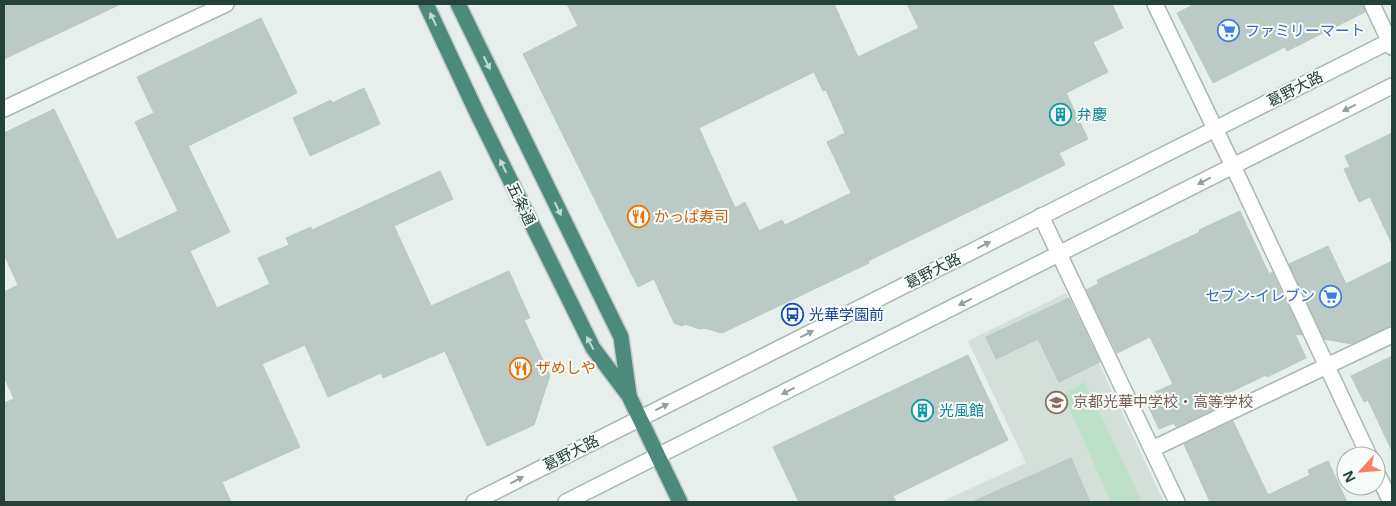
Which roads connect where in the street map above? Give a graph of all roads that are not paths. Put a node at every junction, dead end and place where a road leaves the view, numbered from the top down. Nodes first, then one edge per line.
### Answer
1 (226, 4) edge
2 (426, 4) edge
3 (458, 4) edge
4 (1155, 4) edge
5 (1372, 4) edge
6 (1391, 43) edge
7 (1392, 86) edge
8 (4, 109) edge
9 (1215, 129) junction
10 (1233, 166) junction
11 (1041, 216) junction
12 (1059, 254) junction
13 (1392, 335) edge
14 (1327, 366) junction
15 (629, 396) junction
16 (640, 418) junction
17 (1364, 446) edge
18 (1152, 449) junction
19 (658, 456) junction
20 (474, 502) edge
21 (566, 502) edge
22 (680, 502) edge
23 (1177, 502) edge

1 - 8 street
15 -> 2 highway, 五条通
3 -> 15 highway, 五条通
4 - 9 street
5 - 6 street
6 - 9 street, 葛野大路
7 -> 10 street
9 - 10 street
9 - 11 street, 葛野大路
10 -> 12 street
10 - 14 street
11 - 12 street
16 -> 11 street, 葛野大路
12 - 18 street
12 -> 19 street
13 - 14 street
14 - 17 street
14 - 18 street
15 - 16 highway, 五条通
16 - 19 highway, 五条通
20 -> 16 street, 葛野大路
18 - 23 street
19 - 21 street
19 - 22 highway, 五条通

